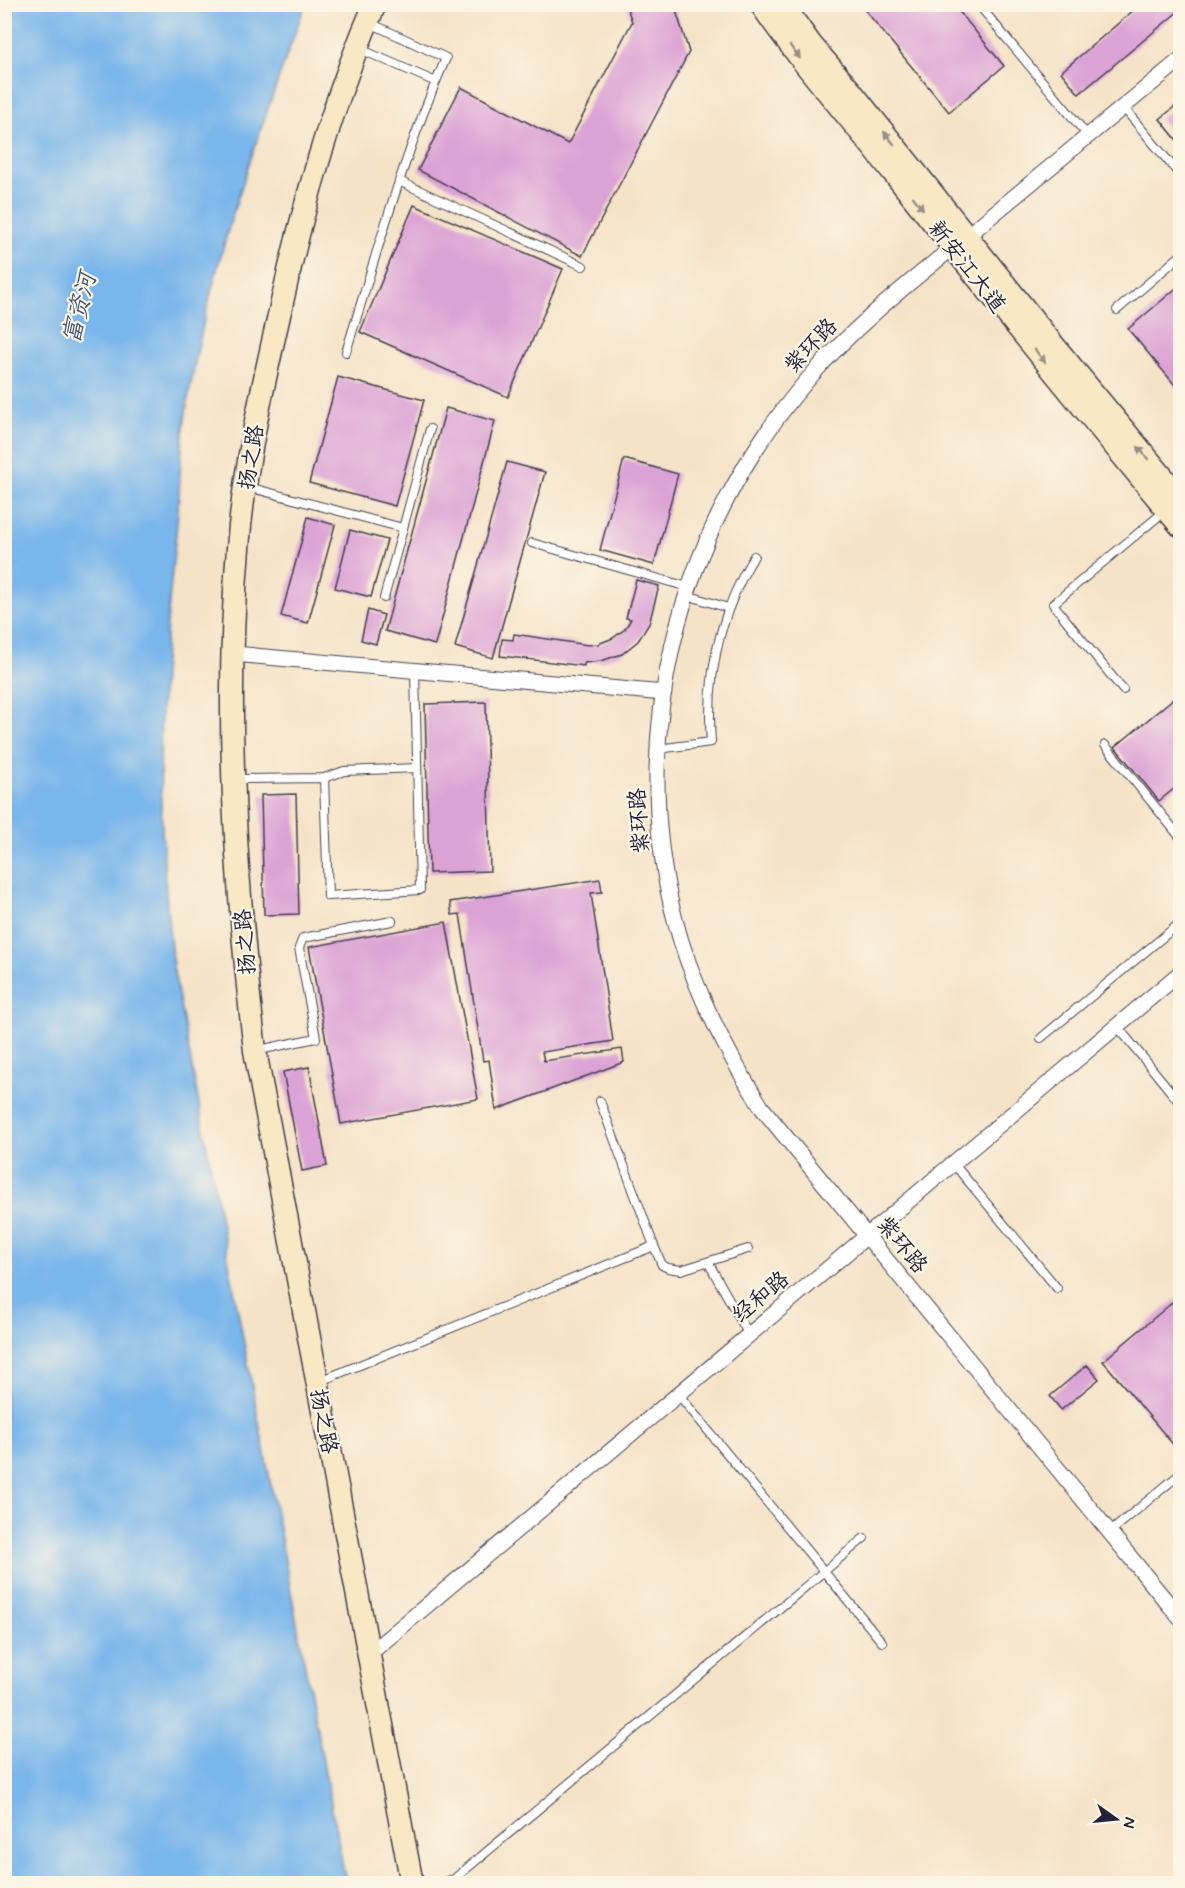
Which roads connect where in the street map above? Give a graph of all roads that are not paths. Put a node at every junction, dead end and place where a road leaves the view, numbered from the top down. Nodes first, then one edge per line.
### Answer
1 (761, 4) edge
2 (782, 4) edge
3 (978, 4) edge
4 (372, 13) edge
5 (357, 48) junction
6 (1180, 60) edge
7 (436, 82) junction
8 (1123, 107) junction
9 (1088, 136) junction
10 (1180, 160) edge
11 (1173, 167) junction
12 (1180, 175) edge
13 (399, 181) junction
14 (960, 242) junction
15 (1180, 256) edge
16 (583, 266) dead end
17 (1117, 310) dead end
18 (346, 352) dead end
19 (430, 429) dead end
20 (245, 486) junction
21 (1176, 511) edge
22 (403, 528) junction
23 (532, 543) dead end
24 (754, 556) dead end
25 (687, 591) junction
26 (384, 598) dead end
27 (728, 608) junction
28 (234, 654) junction
29 (415, 670) junction
30 (1123, 690) dead end
31 (664, 693) junction
32 (1105, 746) dead end
33 (658, 750) junction
34 (417, 768) junction
35 (324, 778) junction
36 (234, 780) junction
37 (1180, 837) edge
38 (392, 921) dead end
39 (1180, 923) edge
40 (1180, 973) edge
41 (1117, 1026) junction
42 (1041, 1038) dead end
43 (255, 1051) junction
44 (600, 1101) dead end
45 (1180, 1103) edge
46 (953, 1163) junction
47 (867, 1236) junction
48 (654, 1246) junction
49 (748, 1249) dead end
50 (708, 1262) junction
51 (1057, 1288) dead end
52 (749, 1335) junction
53 (318, 1382) junction
54 (678, 1394) junction
55 (1180, 1474) edge
56 (1110, 1532) junction
57 (864, 1538) dead end
58 (824, 1572) junction
59 (1180, 1618) edge
60 (882, 1642) dead end
61 (369, 1654) junction
62 (412, 1884) edge
63 (438, 1884) edge

1 -> 14 street, 新安江大道
14 -> 2 street, 新安江大道
3 - 9 lane
4 - 5 street, 扬之路
4 - 7 lane
5 - 7 lane
5 - 20 street, 扬之路
6 - 8 street, 紫环路
7 - 13 lane
8 - 9 street, 紫环路
8 - 11 lane
9 - 14 street, 紫环路
10 - 11 lane
11 - 12 lane
13 - 16 lane
13 - 18 lane
14 - 21 street, 新安江大道
14 - 25 street, 紫环路
15 - 17 lane
19 - 22 lane
20 - 22 lane
20 - 28 street, 扬之路
21 - 30 lane
22 - 26 lane
23 - 25 lane
24 - 27 lane
25 - 27 lane
25 - 31 street, 紫环路
27 - 33 lane
28 - 29 street
28 - 36 street, 扬之路
29 - 31 street
29 - 34 lane
31 - 33 street, 紫环路
32 - 37 lane
33 - 47 street, 紫环路
34 - 35 lane
34 - 35 lane
35 - 36 lane
36 - 43 street, 扬之路
38 - 43 lane
39 - 42 lane
40 - 41 street, 经和路
41 - 45 lane
41 - 46 street, 经和路
43 - 53 street, 扬之路
44 - 48 lane
46 - 47 street, 经和路
46 - 51 lane
47 - 52 street, 经和路
47 - 56 street, 紫环路
48 - 50 lane
48 - 53 lane
49 - 50 lane
50 - 52 lane
52 - 54 street, 经和路
53 - 61 street, 扬之路
54 - 58 lane
54 - 61 street, 经和路
55 - 56 lane
56 - 59 street, 紫环路
57 - 58 lane
58 - 60 lane
58 - 63 lane
61 - 62 street, 扬之路

